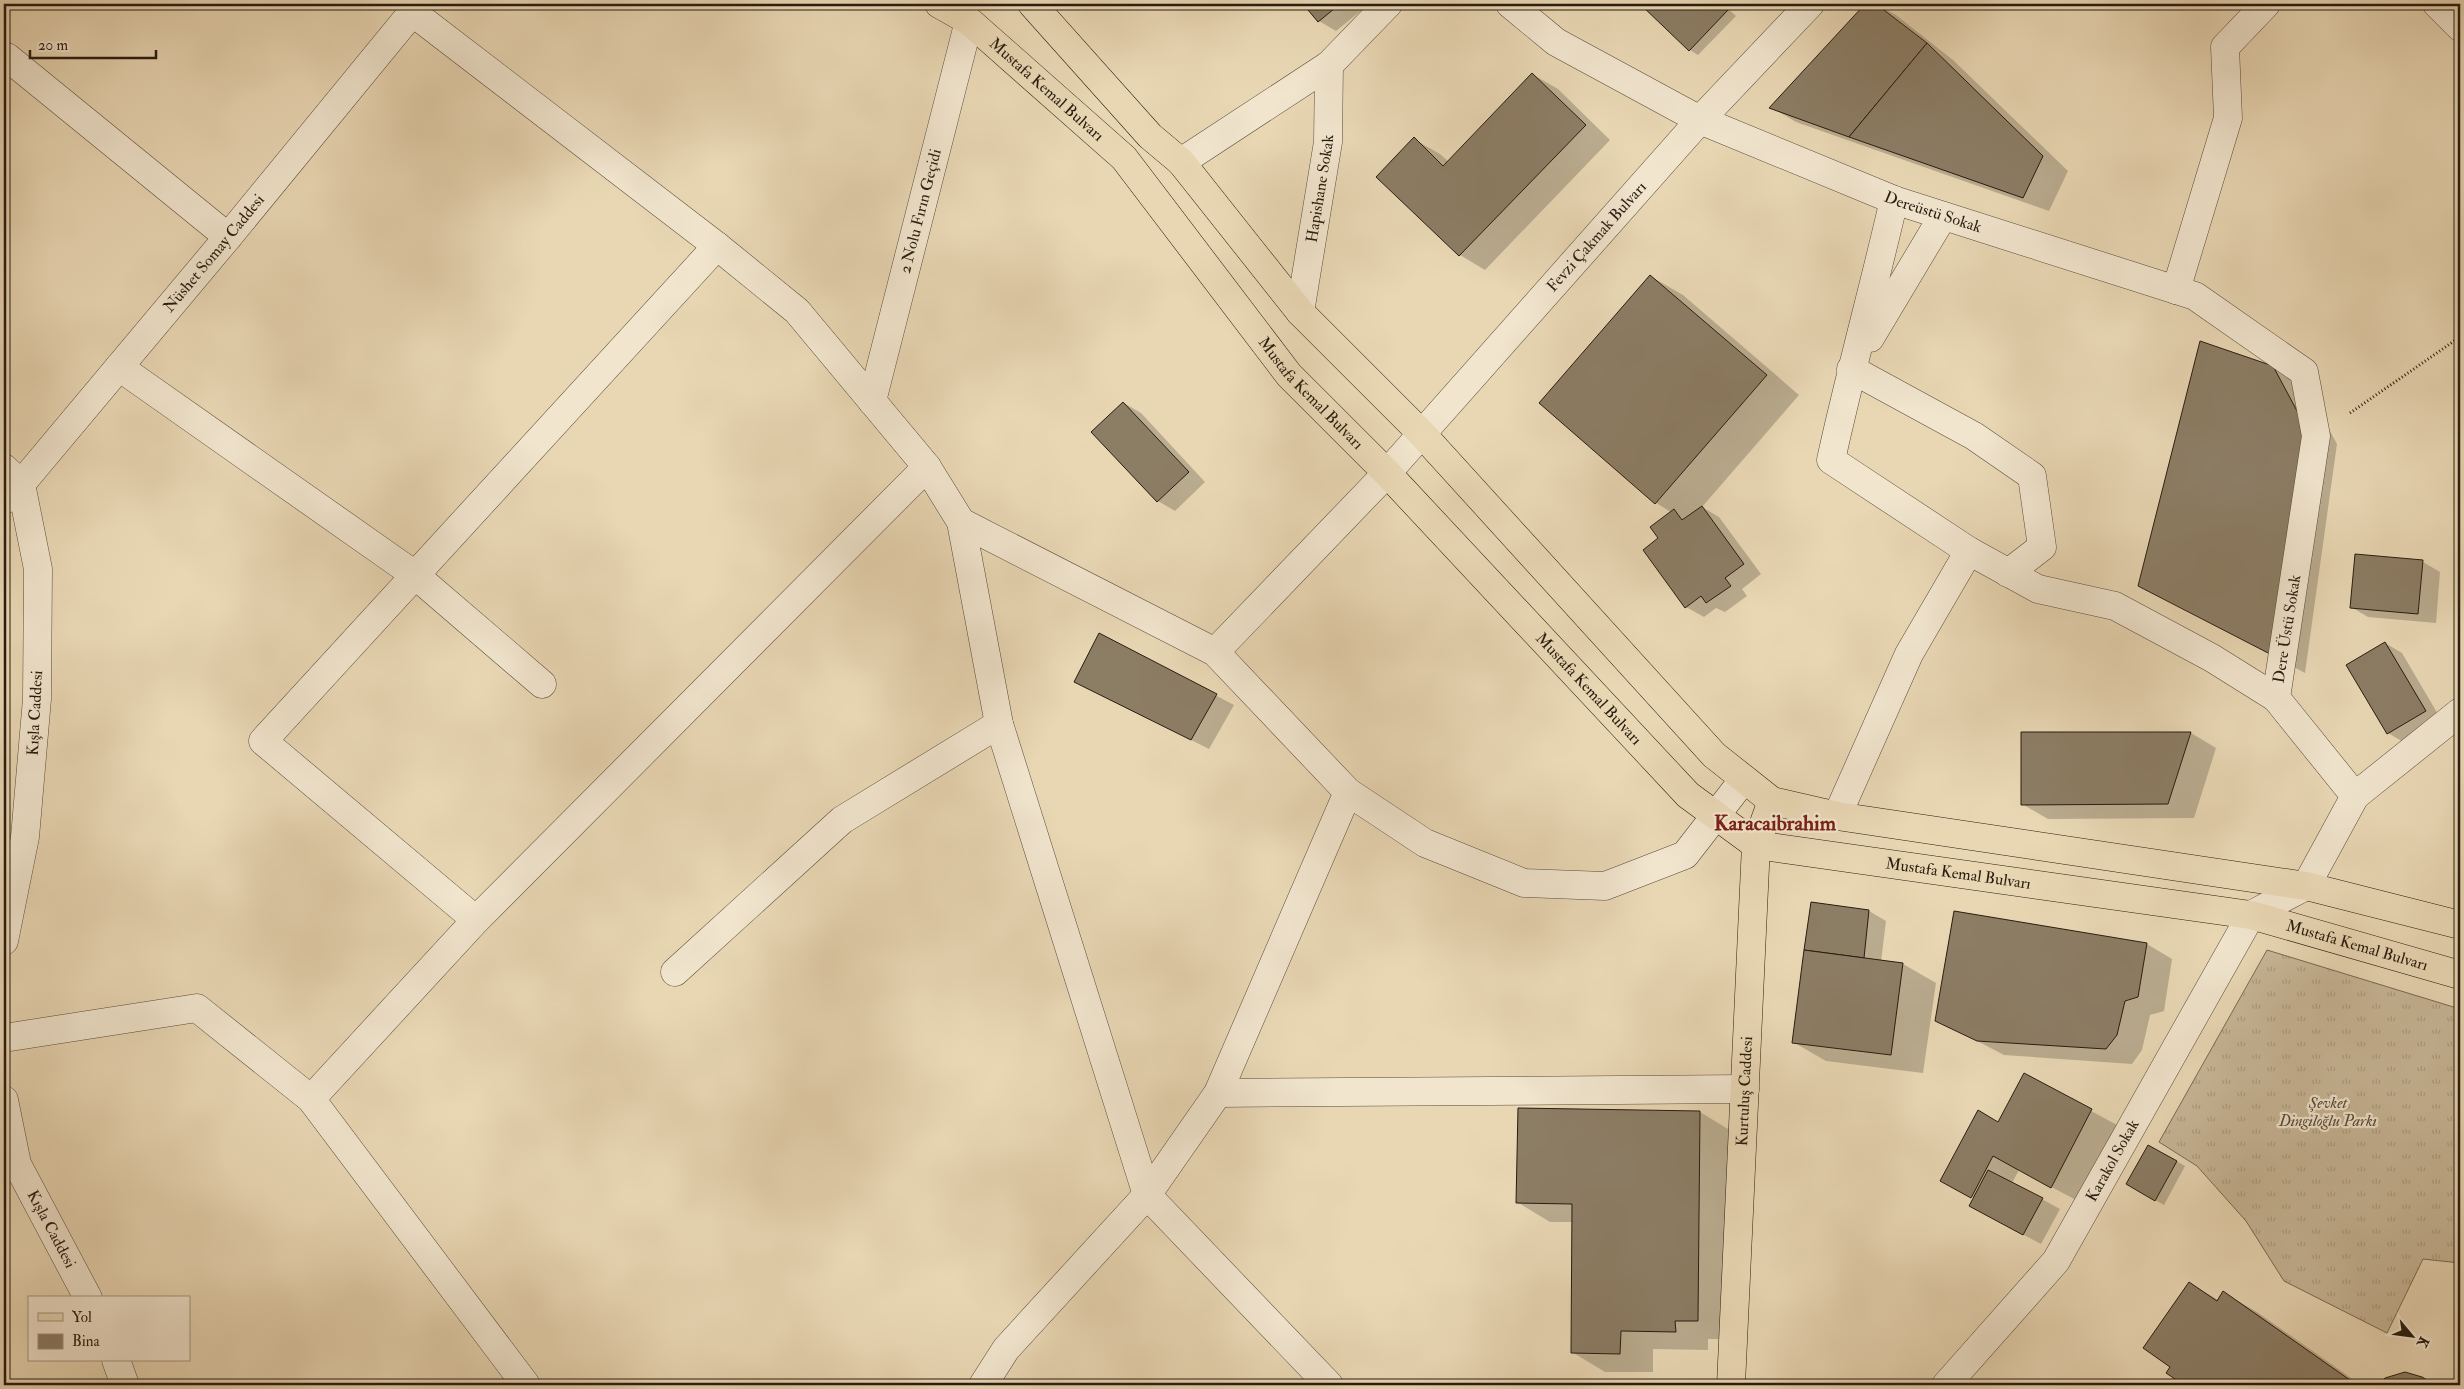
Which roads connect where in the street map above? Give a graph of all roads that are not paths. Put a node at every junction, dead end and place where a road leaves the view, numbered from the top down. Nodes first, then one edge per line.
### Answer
1 (939, 4) edge
2 (1032, 4) edge
3 (1388, 4) edge
4 (1510, 4) edge
5 (1810, 4) edge
6 (2266, 4) edge
7 (2438, 4) edge
8 (416, 8) edge
9 (970, 21) junction
10 (2460, 28) edge
11 (4, 61) edge
12 (1329, 65) junction
13 (1700, 120) junction
14 (1181, 162) junction
15 (1894, 200) junction
16 (1943, 216) junction
17 (228, 237) junction
18 (717, 246) junction
19 (2176, 290) junction
20 (1300, 312) junction
21 (119, 368) junction
22 (1851, 369) junction
23 (872, 401) junction
24 (1422, 434) junction
25 (2316, 436) joint
26 (927, 467) junction
27 (1387, 473) junction
28 (10, 484) edge
29 (960, 522) junction
30 (1969, 551) junction
31 (2008, 573) junction
32 (415, 575) junction
33 (1215, 652) junction
34 (542, 684) dead end
35 (2276, 698) junction
36 (2460, 712) edge
37 (999, 724) junction
38 (1744, 779) junction
39 (1348, 792) junction
40 (2355, 796) junction
41 (1772, 802) junction
42 (1717, 816) junction
43 (1836, 816) junction
44 (1756, 845) junction
45 (2306, 886) junction
46 (2251, 915) junction
47 (476, 920) junction
48 (2460, 925) edge
49 (4, 941) edge
50 (674, 972) dead end
51 (2460, 975) edge
52 (4, 1038) edge
53 (1745, 1089) junction
54 (1218, 1093) junction
55 (311, 1098) junction
56 (4, 1100) edge
57 (1147, 1194) junction
58 (87, 1296) edge
59 (117, 1362) edge
60 (125, 1385) edge
61 (526, 1385) edge
62 (983, 1385) edge
63 (1329, 1385) edge
64 (1731, 1385) edge
65 (1946, 1385) edge

1 - 9 main road, Mustafa Kemal Bulvarı
2 - 14 main road
3 - 12 street
4 - 13 street, Dereüstü Sokak
5 - 13 street, Fevzi Çakmak Bulvarı
6 - 19 street
7 - 10 street
8 - 17 street, Nüshet Somay Caddesi
8 - 18 street
9 - 23 street, 2 Nolu Fırın Geçidi
9 - 27 main road, Mustafa Kemal Bulvarı
11 - 17 street
12 - 14 street
12 - 20 street, Hapishane Sokak
13 - 15 street, Dereüstü Sokak
13 - 24 street, Fevzi Çakmak Bulvarı
14 - 20 main road
15 - 16 street, Dereüstü Sokak
15 - 22 street
16 - 19 street, Dereüstü Sokak
16 - 22 street
17 - 21 street, Nüshet Somay Caddesi
18 - 23 street
18 - 32 street
19 - 25 street, Dereüstü Sokak
20 - 24 main road
21 - 28 street, Nüshet Somay Caddesi
21 - 32 street
22 - 30 street
22 - 31 street
23 - 26 street
24 - 27 street, Fevzi Çakmak Bulvarı
24 - 38 main road
25 - 35 street, Dere Üstü Sokak
26 - 29 street
26 - 47 street
27 - 33 street, Fevzi Çakmak Bulvarı
27 - 42 main road, Mustafa Kemal Bulvarı
28 - 49 street, Kışla Caddesi
29 - 33 street
29 - 37 street
30 - 31 street
30 - 43 street
31 - 35 street
32 - 34 street
32 - 47 street
33 - 39 street
35 - 40 street, Dere Üstü Sokak
36 - 40 street
37 - 50 street
37 - 57 street
38 - 41 main road
38 - 42 street
39 - 42 street
39 - 54 street
40 - 45 street
41 - 43 main road
41 - 44 main road, Kurtuluş Caddesi
42 - 44 main road, Mustafa Kemal Bulvarı
43 - 45 main road
44 - 46 main road, Mustafa Kemal Bulvarı
44 - 53 main road, Kurtuluş Caddesi
45 - 46 street
45 - 48 main road
46 - 51 main road, Mustafa Kemal Bulvarı
46 - 65 street, Karakol Sokak
47 - 55 street
52 - 55 street
53 - 54 street
53 - 64 main road, Kurtuluş Caddesi
54 - 57 street
55 - 61 street
56 - 58 street, Kışla Caddesi
57 - 62 street
57 - 63 street
59 - 60 street

